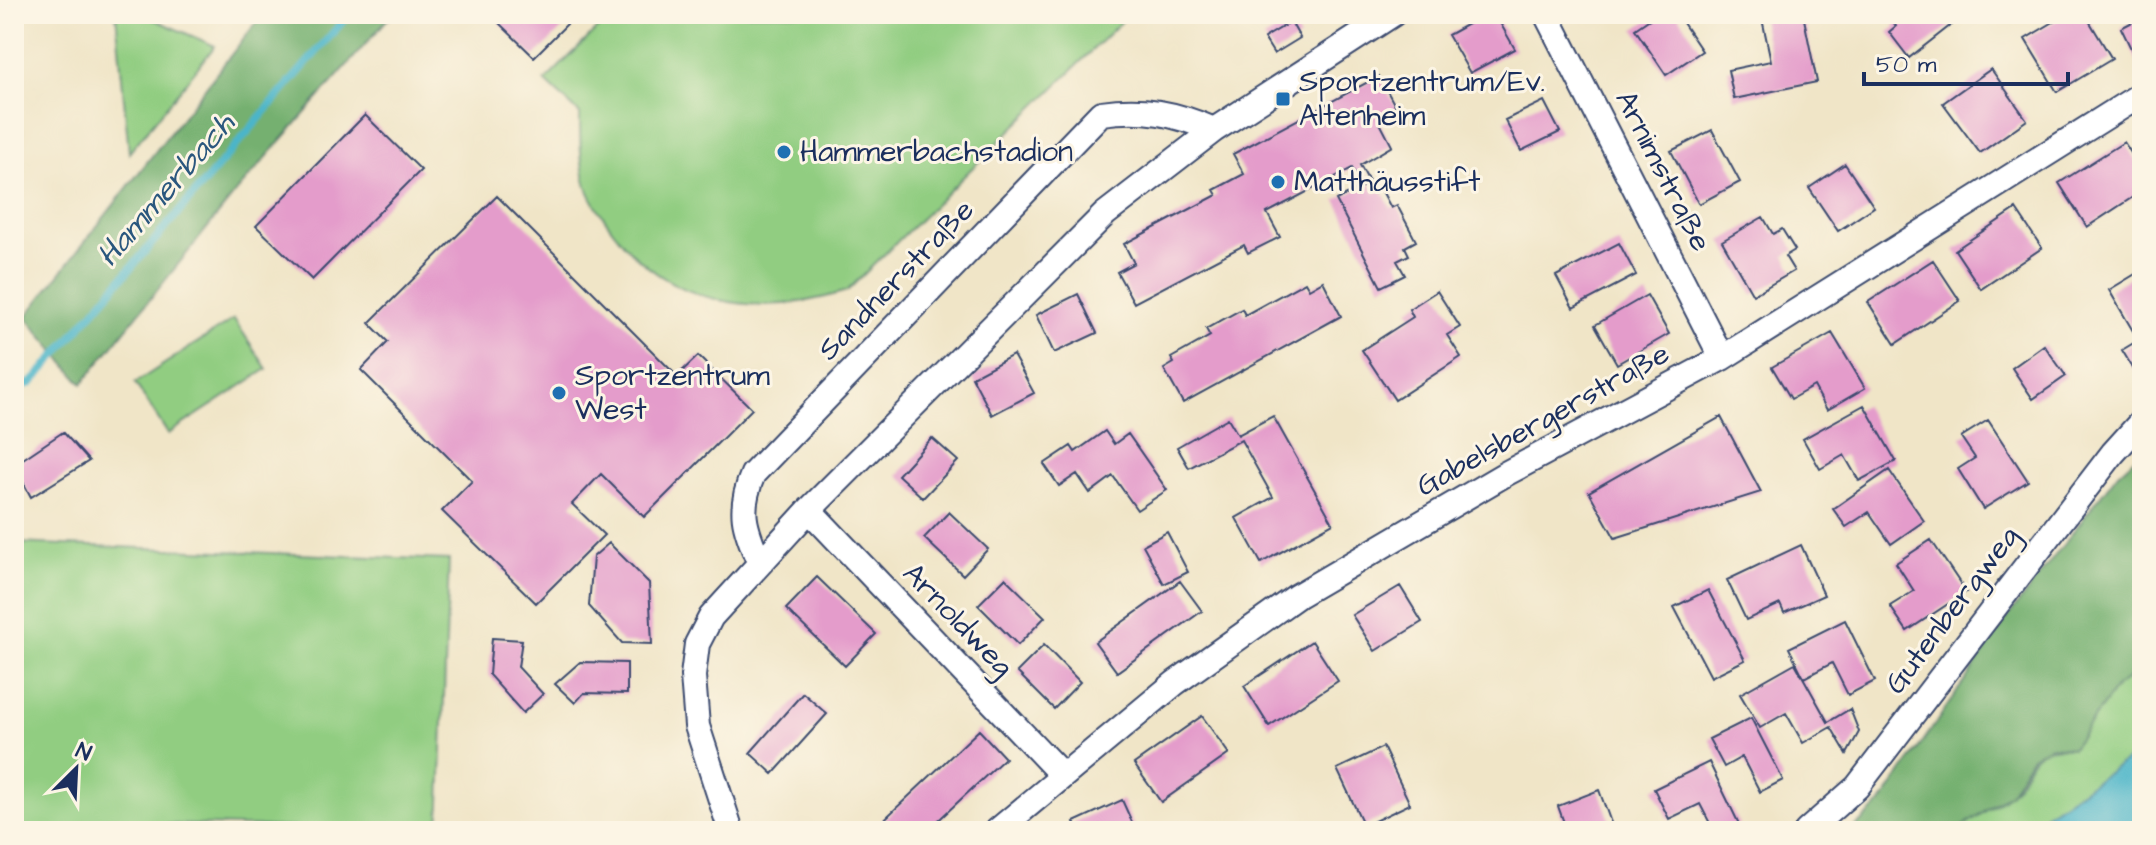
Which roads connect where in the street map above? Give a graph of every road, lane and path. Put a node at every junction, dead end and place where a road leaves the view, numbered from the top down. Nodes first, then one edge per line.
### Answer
1 (1393, 14) edge
2 (1546, 14) edge
3 (2142, 94) edge
4 (1214, 130) junction
5 (1722, 358) junction
6 (2142, 421) edge
7 (809, 510) junction
8 (759, 561) junction
9 (1061, 774) junction
10 (731, 831) edge
11 (997, 831) edge
12 (1807, 831) edge

1 - 4 street
2 - 5 street, Arnimstraße
3 - 5 street, Gabelsbergerstraße
4 - 7 street
4 - 8 street, Sandnerstraße
5 - 9 street, Gabelsbergerstraße
6 - 12 street, Gutenbergweg
7 - 8 street
7 - 9 street, Arnoldweg
8 - 10 street
9 - 11 street, Gabelsbergerstraße

